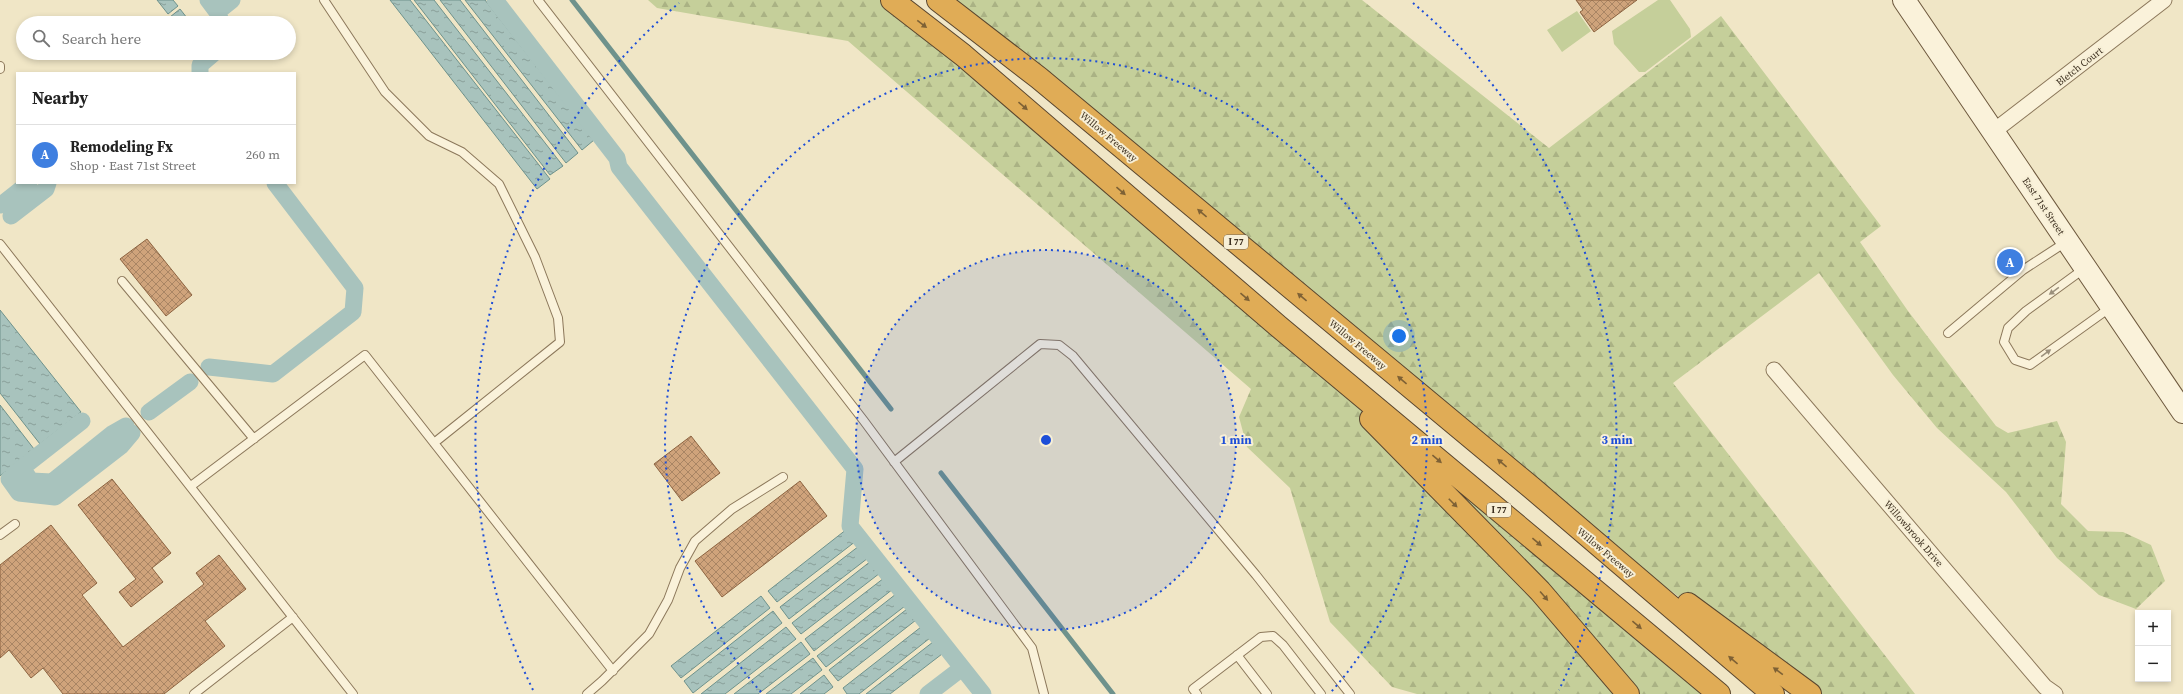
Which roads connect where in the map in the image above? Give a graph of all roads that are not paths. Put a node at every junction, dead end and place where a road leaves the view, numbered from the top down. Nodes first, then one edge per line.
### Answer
1 (324, 0) edge
2 (538, 0) edge
3 (892, 0) edge
4 (938, 0) edge
5 (1904, 0) edge
6 (2164, 0) edge
7 (1994, 131) junction
8 (2068, 241) junction
9 (0, 244) edge
10 (2085, 268) junction
11 (122, 281) dead end
12 (2111, 307) junction
13 (1278, 326) junction
14 (1948, 333) dead end
15 (1774, 370) dead end
16 (2183, 412) edge
17 (254, 439) junction
18 (434, 443) junction
19 (894, 462) junction
20 (783, 477) dead end
21 (190, 486) junction
22 (1532, 488) junction
23 (15, 524) dead end
24 (0, 535) edge
25 (293, 617) junction
26 (1237, 655) junction
27 (613, 671) junction
28 (194, 694) edge
29 (353, 694) edge
30 (587, 694) edge
31 (1044, 694) edge
32 (1197, 694) edge
33 (1267, 694) edge
34 (1321, 694) edge
35 (1350, 694) edge
36 (1628, 694) edge
37 (1719, 694) edge
38 (1773, 694) edge
39 (1810, 694) edge
40 (2055, 694) edge

1 - 18 lane
2 - 19 lane
3 -> 13 highway, I 77
22 -> 4 highway, Willow Freeway / I 77
5 - 7 main road, East 71st Street
6 - 7 street, Bletch Court
7 - 8 main road, East 71st Street
8 - 10 main road, East 71st Street
8 - 14 lane
9 - 21 lane
10 - 12 main road, East 71st Street
10 -> 12 lane
11 - 17 lane
12 - 16 main road, East 71st Street
13 -> 36 highway
13 -> 37 highway, I 77
15 - 40 street, Willowbrook Drive
17 - 18 lane
17 - 21 lane
18 - 27 lane
19 - 31 lane
19 - 35 lane
20 - 27 lane
21 - 25 lane
38 -> 22 highway, Willow Freeway / I 77
39 -> 22 highway
23 - 24 lane
25 - 28 lane
25 - 29 lane
26 - 32 lane
26 - 33 lane
26 - 34 lane
27 - 30 lane

